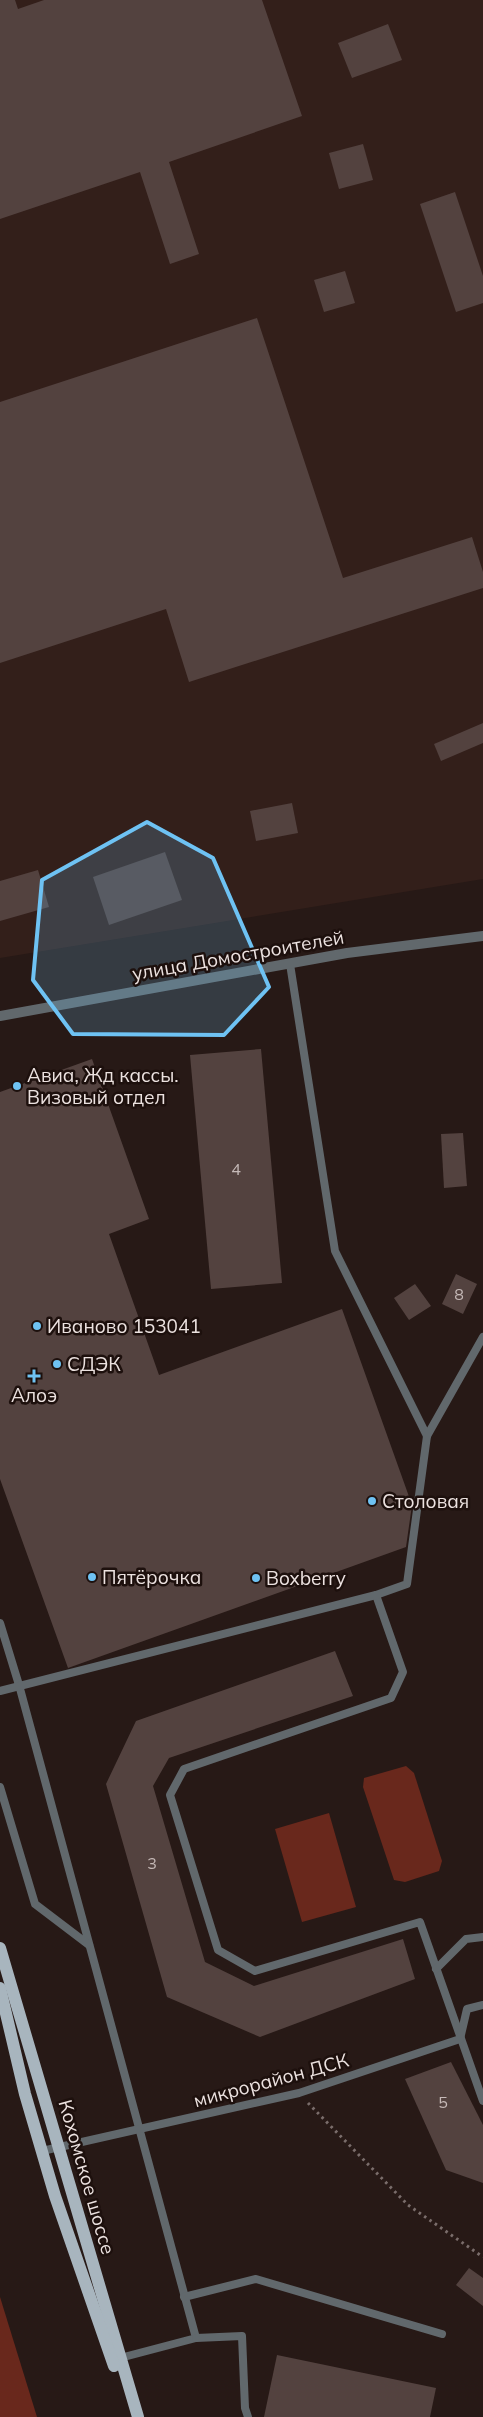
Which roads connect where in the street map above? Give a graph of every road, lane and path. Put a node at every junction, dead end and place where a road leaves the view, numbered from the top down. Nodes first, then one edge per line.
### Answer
1 (483, 936) edge
2 (290, 964) junction
3 (0, 1016) edge
4 (483, 1337) edge
5 (427, 1436) junction
6 (376, 1595) junction
7 (0, 1623) edge
8 (19, 1685) junction
9 (0, 1691) edge
10 (0, 1787) edge
11 (483, 1937) edge
12 (89, 1945) junction
13 (0, 1948) edge
14 (436, 1968) junction
15 (0, 1988) edge
16 (483, 2006) edge
17 (460, 2039) junction
18 (299, 2093) junction
19 (483, 2101) edge
20 (138, 2131) junction
21 (59, 2147) junction
22 (42, 2151) junction
23 (483, 2257) edge
24 (184, 2297) junction
25 (442, 2334) dead end
26 (196, 2338) junction
27 (120, 2358) junction
28 (129, 2417) edge
29 (138, 2417) edge
30 (248, 2417) edge

1 - 2 street, улица Домостроителей
2 - 3 street, улица Домостроителей
2 - 5 lane
4 - 5 lane
5 - 6 lane
6 - 8 lane
6 - 14 lane
7 - 8 lane
8 - 9 lane
8 - 12 lane
10 - 12 lane
11 - 14 lane
12 - 20 lane
13 - 21 main road, Кохомское шоссе
14 - 17 lane
15 - 22 main road, Кохомское шоссе
16 - 17 lane
17 - 18 lane, микрорайон ДСК
17 - 19 lane
18 - 20 lane, микрорайон ДСК
18 - 23 path
20 - 21 lane, микрорайон ДСК
20 - 24 lane
21 - 22 lane, микрорайон ДСК
21 - 27 main road, Кохомское шоссе
22 - 28 main road, Кохомское шоссе
24 - 25 lane
24 - 26 lane
26 - 27 lane
26 - 30 lane
27 - 29 main road, Кохомское шоссе

